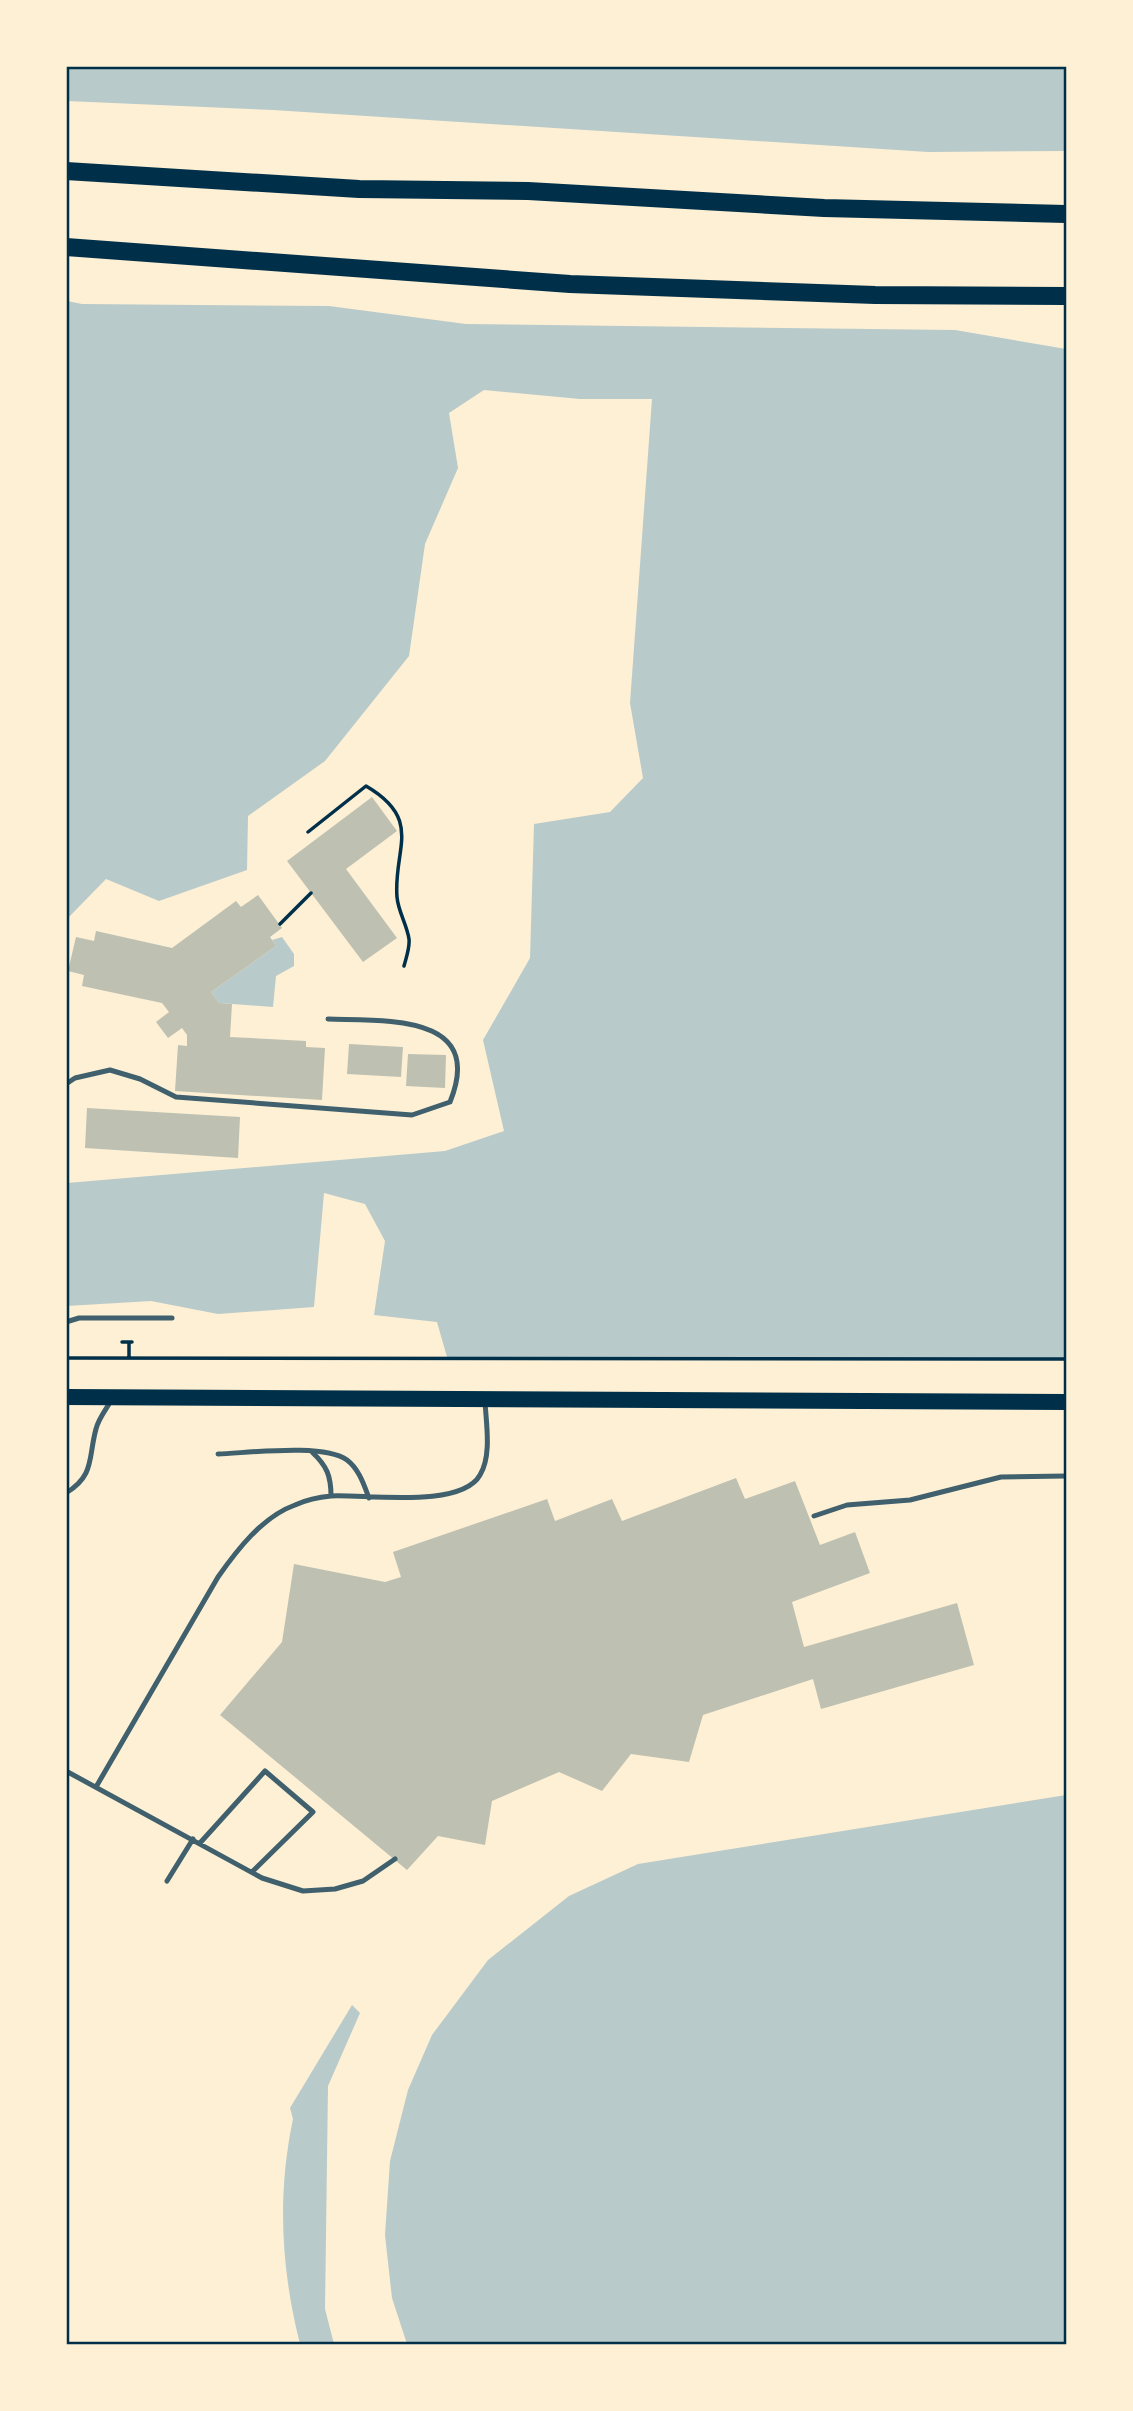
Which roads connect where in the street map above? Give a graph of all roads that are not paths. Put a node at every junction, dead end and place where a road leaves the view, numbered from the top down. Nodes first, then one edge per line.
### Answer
1 (66, 171) edge
2 (1066, 214) edge
3 (66, 247) edge
4 (1066, 296) edge
5 (328, 1019) dead end
6 (66, 1084) edge
7 (172, 1318) dead end
8 (66, 1322) edge
9 (66, 1397) edge
10 (113, 1397) junction
11 (485, 1401) junction
12 (1066, 1402) edge
13 (312, 1452) junction
14 (218, 1454) dead end
15 (1066, 1476) edge
16 (66, 1493) edge
17 (331, 1496) junction
18 (369, 1497) junction
19 (814, 1516) dead end
20 (66, 1771) edge
21 (96, 1787) junction
22 (194, 1839) junction
23 (200, 1843) junction
24 (395, 1859) dead end
25 (252, 1872) junction
26 (167, 1881) dead end

1 - 2 highway
3 - 4 highway
5 - 6 lane
7 - 8 lane
9 - 10 main road
10 - 11 main road
10 - 16 lane
11 - 12 main road
11 - 18 lane
13 - 14 lane
13 - 17 lane
13 - 18 lane
15 - 19 lane
17 - 18 lane
17 - 21 lane
20 - 21 lane
21 - 22 lane
22 - 23 lane
22 - 26 lane
23 - 25 lane
23 - 25 lane
24 - 25 lane

